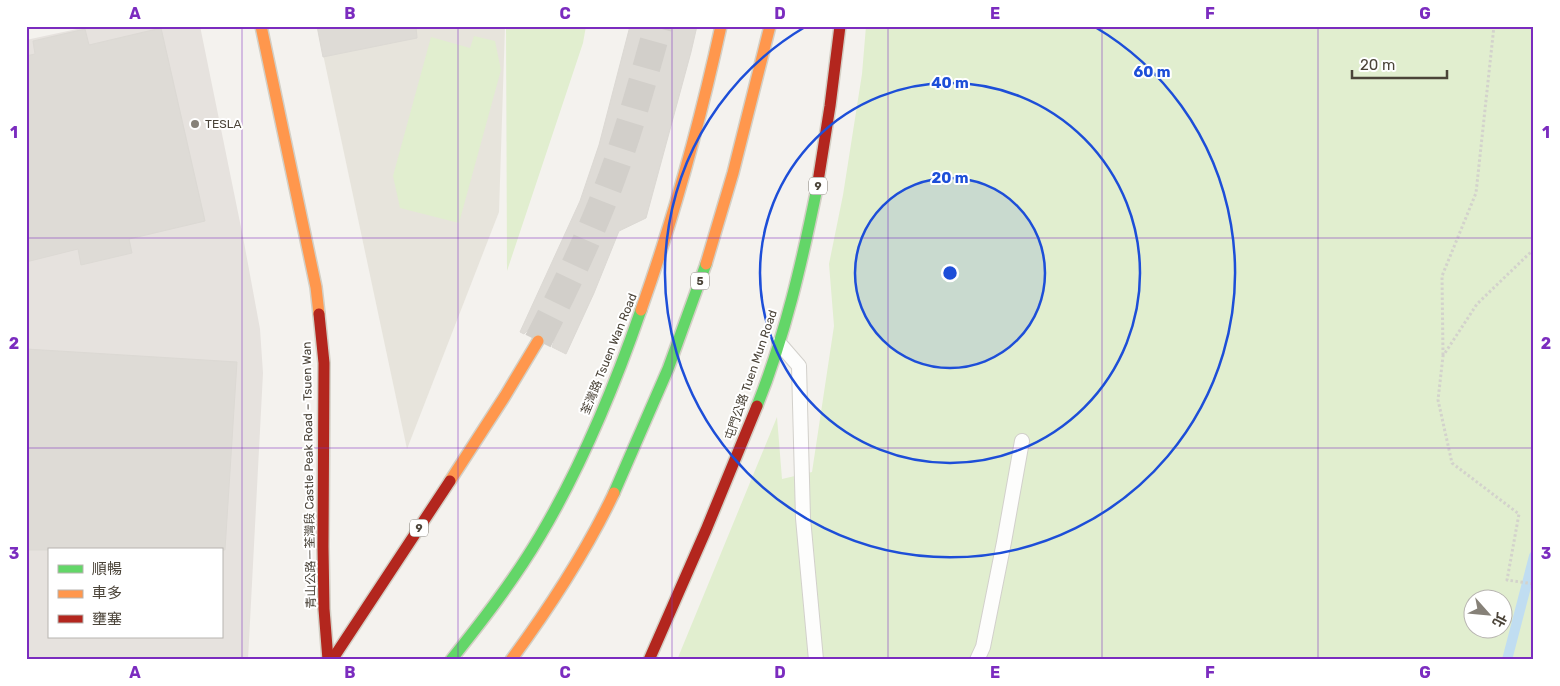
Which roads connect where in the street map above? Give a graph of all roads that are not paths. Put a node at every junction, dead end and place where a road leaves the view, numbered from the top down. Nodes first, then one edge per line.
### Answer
1 (262, 26) edge
2 (721, 26) edge
3 (770, 26) edge
4 (840, 26) edge
5 (538, 341) tunnel mouth
6 (779, 343) junction
7 (1022, 441) dead end
8 (330, 660) edge
9 (451, 660) edge
10 (511, 660) edge
11 (649, 660) edge
12 (816, 660) edge
13 (977, 660) edge

1 - 8 main road, 青山公路－荃灣段 Castle Peak Road – Tsuen Wan
2 - 9 main road, 荃灣路 Tsuen Wan Road
3 - 10 main road, 5
4 - 6 main road, 屯門公路 Tuen Mun Road / 9
5 - 8 main road, 9
6 - 11 main road, 屯門公路 Tuen Mun Road / 9
6 - 12 lane
7 - 13 lane

